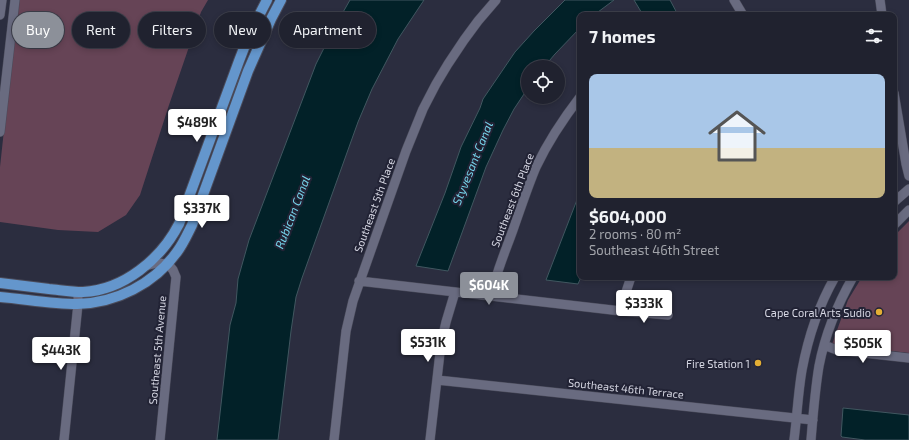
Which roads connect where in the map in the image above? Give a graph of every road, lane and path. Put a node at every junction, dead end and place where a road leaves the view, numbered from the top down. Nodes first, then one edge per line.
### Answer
1 (2, 0) edge
2 (15, 0) edge
3 (267, 0) edge
4 (281, 0) edge
5 (496, 0) edge
6 (880, 0) edge
7 (735, 1) edge
8 (261, 12) edge
9 (741, 12) edge
10 (882, 12) edge
11 (0, 15) edge
12 (244, 48) edge
13 (249, 48) edge
14 (256, 51) junction
15 (4, 53) edge
16 (577, 101) edge
17 (897, 113) edge
18 (219, 114) junction
19 (231, 118) junction
20 (0, 132) edge
21 (909, 176) edge
22 (909, 189) edge
23 (897, 199) edge
24 (909, 210) edge
25 (897, 221) edge
26 (168, 264) junction
27 (145, 266) junction
28 (630, 280) edge
29 (833, 280) edge
30 (851, 280) edge
31 (359, 281) junction
32 (0, 283) edge
33 (78, 292) junction
34 (455, 292) junction
35 (491, 296) junction
36 (0, 297) edge
37 (78, 304) junction
38 (621, 311) junction
39 (668, 315) dead end
40 (824, 345) junction
41 (909, 358) edge
42 (437, 380) junction
43 (797, 418) junction
44 (813, 420) junction
45 (64, 440) edge
46 (160, 440) edge
47 (334, 440) edge
48 (430, 440) edge
49 (794, 440) edge
50 (811, 440) edge

1 - 11 street
2 - 15 street
3 - 8 main road
4 - 14 main road
5 - 31 street, Southeast 5th Place
6 - 10 street
7 - 9 street
12 - 18 main road
13 - 14 main road
14 - 19 main road
15 - 20 street
16 - 35 street, Southeast 6th Place
17 - 21 street
18 - 19 main road
18 - 27 main road
19 - 26 main road
22 - 23 street
24 - 25 street
26 - 27 street
26 - 37 main road
26 - 46 street, Southeast 5th Avenue
27 - 33 main road
28 - 38 street
29 - 43 street
30 - 40 street
31 - 34 street
31 - 47 street, Southeast 5th Place
32 - 33 main road
33 - 37 street
34 - 35 street
34 - 42 street
35 - 38 street
36 - 37 main road
37 - 45 street
38 - 39 street
40 - 41 street
40 - 44 street
42 - 43 street, Southeast 46th Terrace
42 - 48 street
43 - 44 street, Southeast 46th Terrace
43 - 49 street
44 - 50 street

